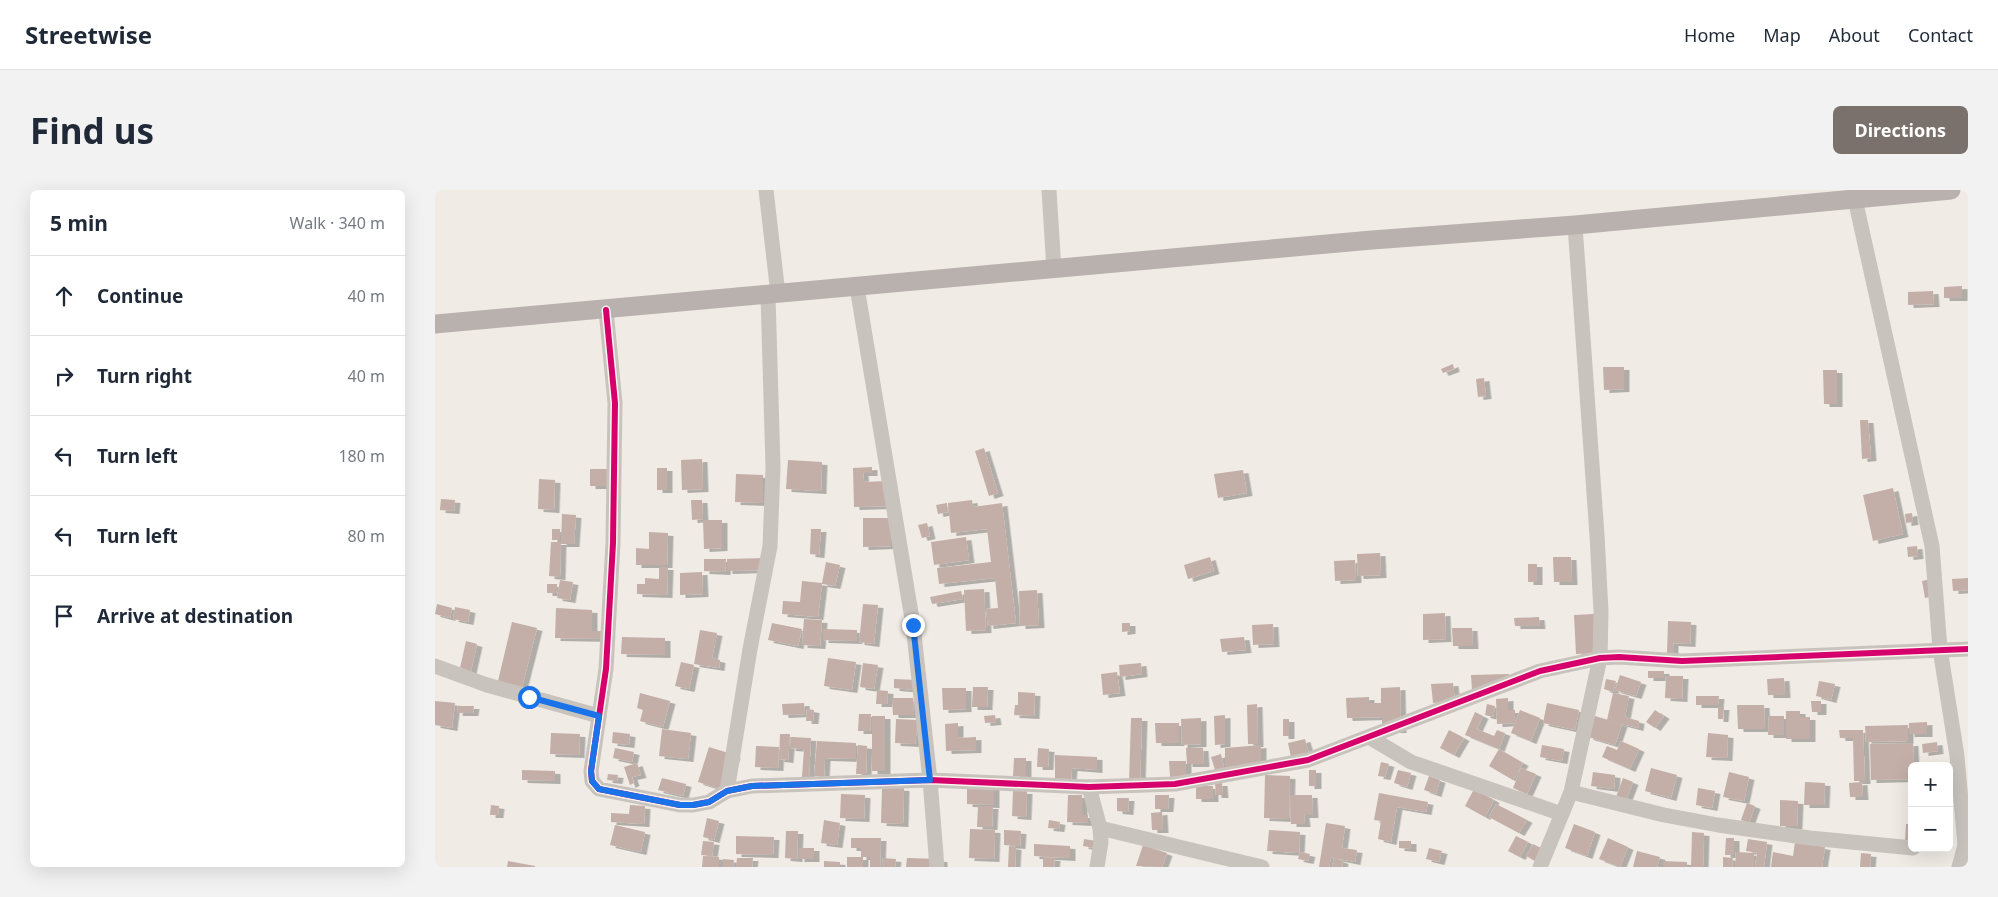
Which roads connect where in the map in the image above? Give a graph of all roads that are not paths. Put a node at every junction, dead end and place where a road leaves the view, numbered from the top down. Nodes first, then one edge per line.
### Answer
1 (766, 190) edge
2 (1049, 190) edge
3 (1951, 190) edge
4 (1853, 194) edge
5 (1575, 226) junction
6 (1054, 270) junction
7 (857, 287) junction
8 (773, 295) junction
9 (605, 310) junction
10 (435, 324) edge
11 (1968, 648) edge
12 (1940, 649) junction
13 (1600, 658) junction
14 (435, 666) edge
15 (599, 716) junction
16 (1369, 737) junction
17 (930, 780) junction
18 (1089, 787) junction
19 (727, 791) junction
20 (1571, 792) junction
21 (1562, 814) junction
22 (1099, 828) junction
23 (1966, 845) edge
24 (1953, 846) edge
25 (1908, 848) edge
26 (937, 867) edge
27 (1097, 867) edge
28 (1262, 867) edge
29 (1540, 867) edge
30 (1959, 867) edge

1 - 8 street
2 - 6 street
3 - 4 main road
4 - 5 main road
4 - 12 street
5 - 6 main road
5 - 13 street
6 - 7 main road
7 - 8 main road
7 - 17 street
8 - 9 main road
8 - 19 street
9 - 10 main road
9 - 15 street
11 - 12 street
12 - 13 street
12 - 23 street
13 - 16 street
13 - 20 street
14 - 15 street
15 - 19 street
16 - 18 street
16 - 21 street
17 - 18 street
17 - 19 street
17 - 26 street
18 - 22 street
20 - 21 street
20 - 25 street
21 - 29 street
22 - 27 street
22 - 28 street
23 - 24 street
23 - 30 street

